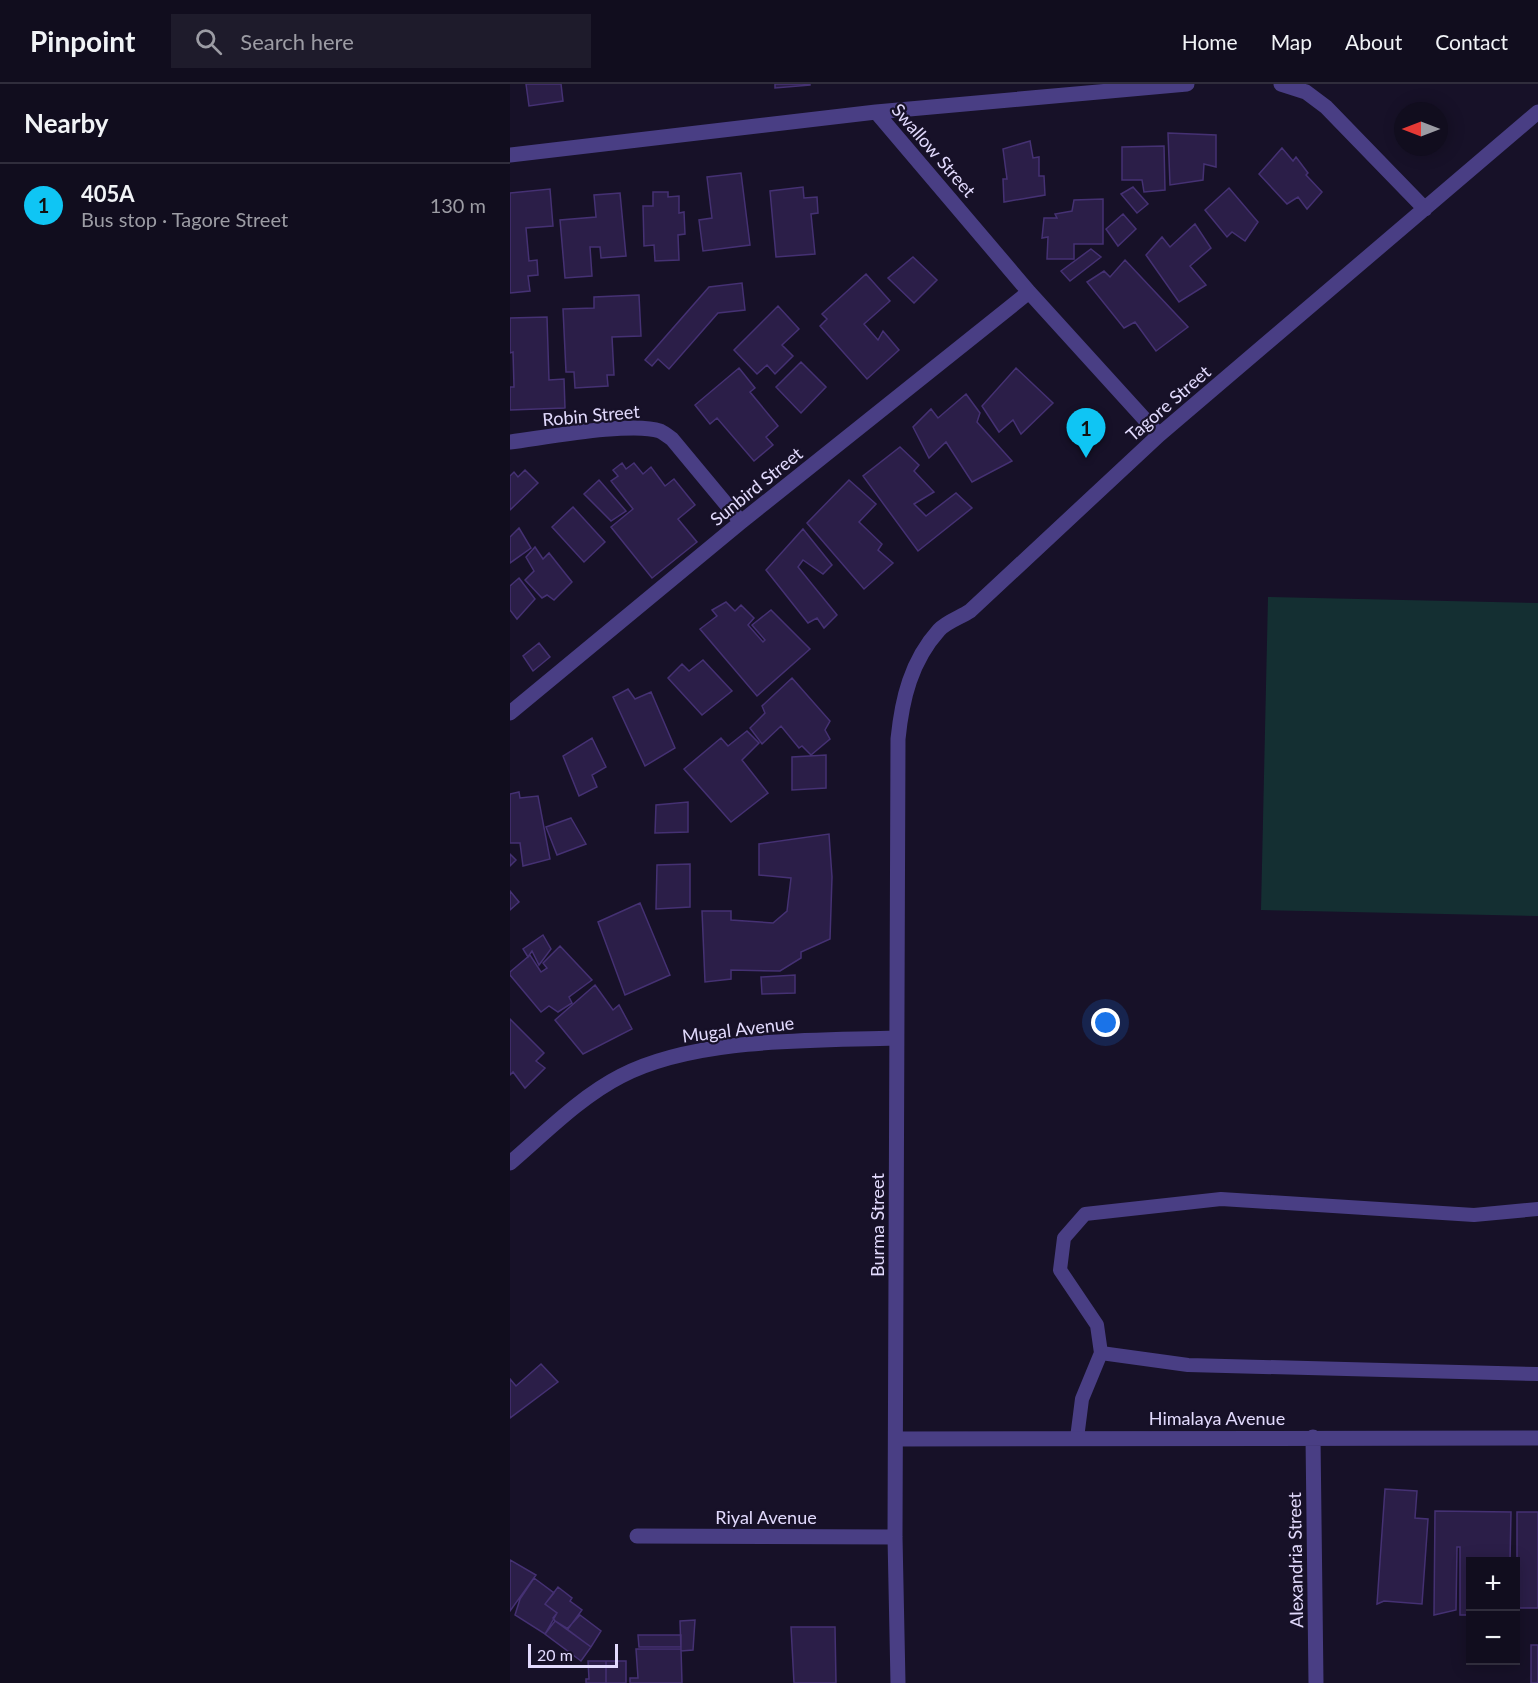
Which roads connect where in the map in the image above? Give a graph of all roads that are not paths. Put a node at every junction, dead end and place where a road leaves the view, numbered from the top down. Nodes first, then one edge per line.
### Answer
1 (1187, 84) edge
2 (1281, 84) edge
3 (876, 112) junction
4 (1538, 112) edge
5 (510, 155) edge
6 (1425, 209) junction
7 (1029, 292) junction
8 (1159, 435) junction
9 (510, 442) edge
10 (741, 522) junction
11 (510, 713) edge
12 (898, 767) joint
13 (896, 1038) junction
14 (510, 1163) edge
15 (1538, 1209) edge
16 (1101, 1353) junction
17 (1538, 1374) edge
18 (1313, 1437) junction
19 (1077, 1438) junction
20 (1538, 1438) edge
21 (896, 1439) junction
22 (637, 1536) dead end
23 (895, 1537) junction
24 (898, 1683) edge
25 (1316, 1683) edge

1 - 3 street
2 - 6 street
3 - 5 street, Swallow Street
3 - 7 street, Swallow Street
4 - 6 street, Tagore Street
6 - 8 street, Tagore Street
7 - 8 street, Swallow Street
7 - 10 street, Sunbird Street
8 - 12 street, Tagore Street
9 - 10 street, Robin Street
10 - 11 street, Sunbird Street
12 - 13 street, Burma Street
13 - 14 street, Mugal Avenue
13 - 21 street, Burma Street
15 - 16 lane
16 - 17 lane
16 - 19 lane
18 - 19 street, Himalaya Avenue
18 - 20 street, Himalaya Avenue
18 - 25 street, Alexandria Street
19 - 21 street, Himalaya Avenue
21 - 23 street, Burma Street
22 - 23 street, Riyal Avenue
23 - 24 street, Burma Street

